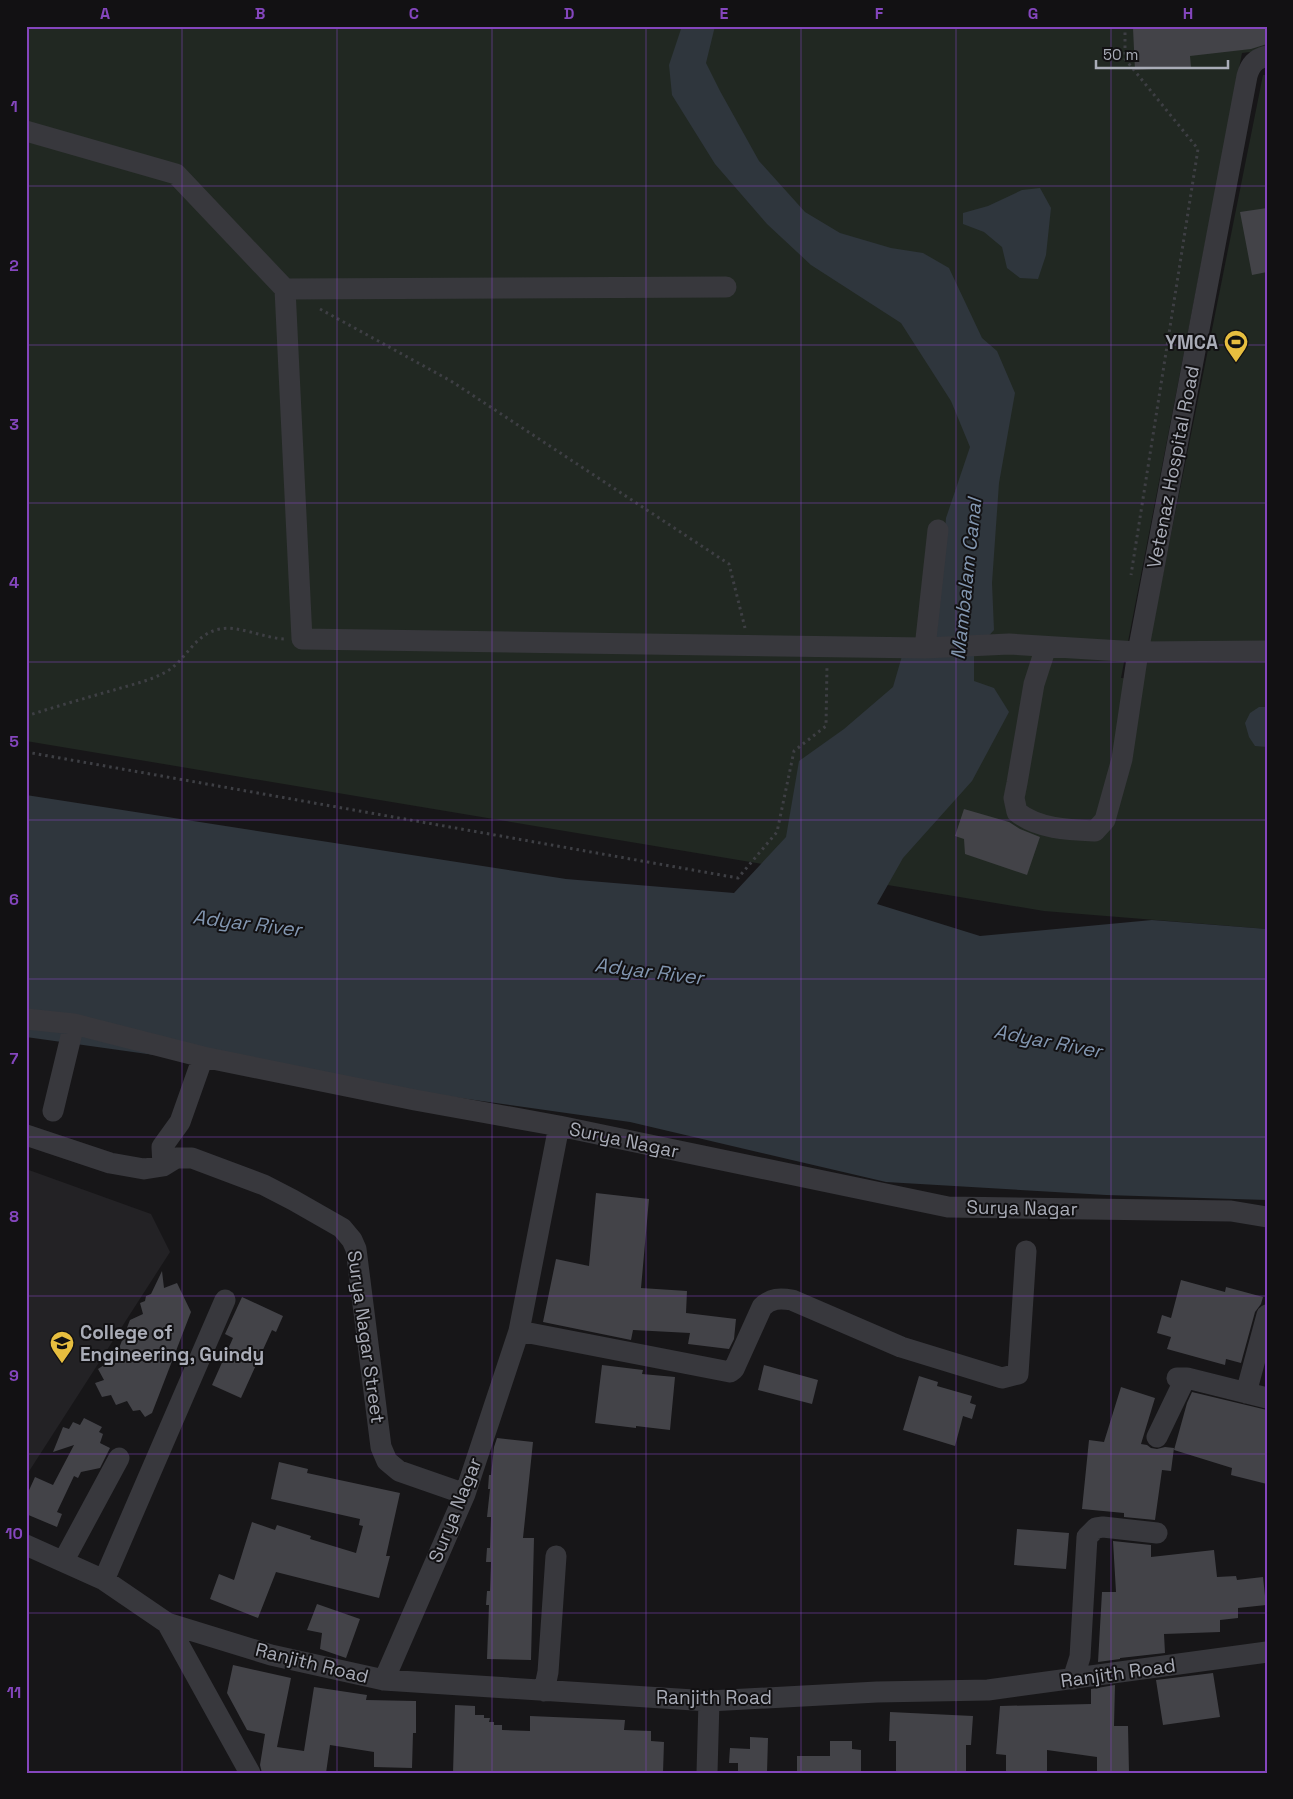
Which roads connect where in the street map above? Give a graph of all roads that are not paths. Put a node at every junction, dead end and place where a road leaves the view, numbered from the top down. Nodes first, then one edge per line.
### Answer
1 (1267, 56) edge
2 (26, 132) edge
3 (726, 287) dead end
4 (285, 289) junction
5 (938, 530) dead end
6 (1046, 647) junction
7 (925, 648) junction
8 (1267, 651) edge
9 (1138, 652) junction
10 (26, 1019) edge
11 (74, 1024) junction
12 (203, 1057) junction
13 (53, 1111) dead end
14 (559, 1126) junction
15 (26, 1135) edge
16 (163, 1166) junction
17 (1267, 1216) edge
18 (1026, 1251) dead end
19 (225, 1300) dead end
20 (1267, 1314) edge
21 (519, 1331) junction
22 (1246, 1393) junction
23 (1267, 1398) edge
24 (1157, 1437) dead end
25 (119, 1458) dead end
26 (465, 1494) junction
27 (1157, 1533) dead end
28 (26, 1545) edge
29 (556, 1556) dead end
30 (64, 1560) junction
31 (104, 1580) junction
32 (167, 1623) junction
33 (1267, 1652) edge
34 (1073, 1679) junction
35 (384, 1680) junction
36 (544, 1691) junction
37 (709, 1701) junction
38 (250, 1773) edge
39 (707, 1773) edge

1 - 9 street, Vetenaz Hospital Road
2 - 4 street
3 - 4 street
4 - 7 street
5 - 7 street
6 - 7 street
6 - 9 street
6 - 9 street, Vetenaz Hospital Road
8 - 9 street
10 - 11 street
11 - 12 street
11 - 13 street
12 - 14 street
12 - 16 street
14 - 17 street, Surya Nagar
14 - 21 street, Surya Nagar
15 - 16 street, Surya Nagar Street
16 - 26 street, Surya Nagar Street
18 - 21 street
19 - 31 street
20 - 22 street
21 - 26 street, Surya Nagar
22 - 23 street
22 - 24 street
25 - 30 street
26 - 35 street, Surya Nagar
27 - 34 street
28 - 30 street, Ranjith Road
29 - 36 street
30 - 31 street, Ranjith Road
31 - 32 street, Ranjith Road
32 - 35 street, Ranjith Road
32 - 38 street, Ranjith Road
33 - 34 street, Ranjith Road
34 - 37 street, Ranjith Road
35 - 36 street, Ranjith Road
36 - 37 street, Ranjith Road
37 - 39 street

